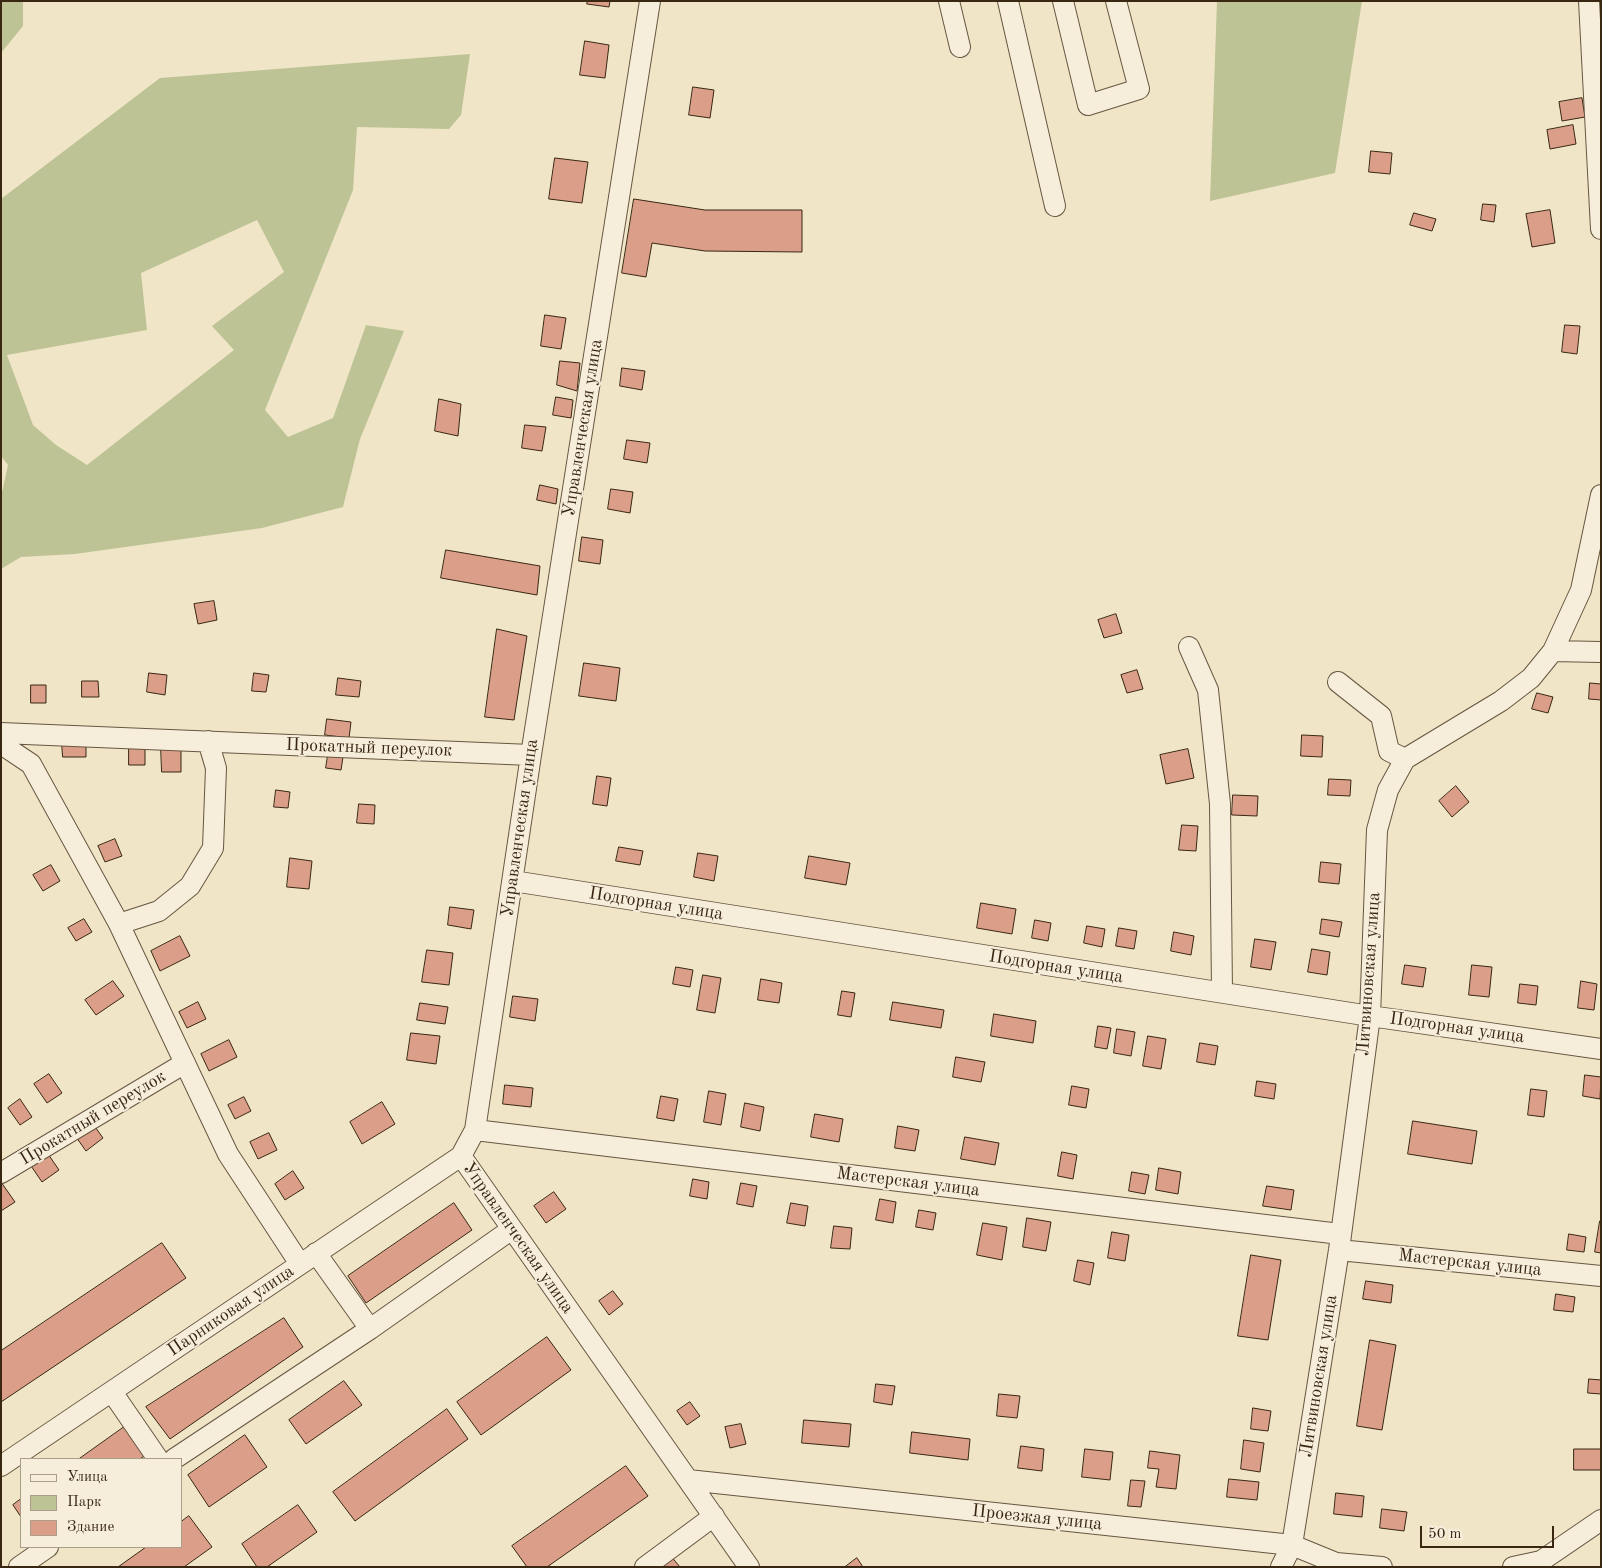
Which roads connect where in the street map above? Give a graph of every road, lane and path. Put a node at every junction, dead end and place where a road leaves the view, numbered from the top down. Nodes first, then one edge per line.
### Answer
1 (650, 1) edge
2 (949, 1) edge
3 (1008, 1) edge
4 (1062, 1) edge
5 (1116, 1) edge
6 (1589, 1) edge
7 (960, 48) dead end
8 (1055, 206) dead end
9 (1601, 229) edge
10 (1601, 495) edge
11 (1189, 647) dead end
12 (1553, 652) junction
13 (1601, 652) edge
14 (1338, 682) dead end
15 (1, 733) edge
16 (208, 741) junction
17 (1, 744) edge
18 (531, 755) junction
19 (1405, 759) junction
20 (513, 881) junction
21 (119, 924) junction
22 (1222, 992) junction
23 (1370, 1016) junction
24 (1601, 1049) edge
25 (185, 1063) junction
26 (475, 1130) junction
27 (461, 1156) junction
28 (1, 1173) edge
29 (512, 1229) junction
30 (1340, 1242) junction
31 (308, 1258) junction
32 (1601, 1276) edge
33 (370, 1329) junction
34 (112, 1392) junction
35 (157, 1458) edge
36 (176, 1458) edge
37 (1, 1466) edge
38 (688, 1480) junction
39 (714, 1516) junction
40 (1601, 1520) edge
41 (1292, 1546) junction
42 (47, 1548) edge
43 (20, 1567) edge
44 (645, 1567) edge
45 (749, 1567) edge
46 (1281, 1567) edge
47 (1382, 1567) edge
48 (1513, 1567) edge

1 - 18 street, Управленческая улица
2 - 7 street
3 - 8 street
4 - 5 street
6 - 9 street
10 - 12 street
11 - 22 street
12 - 13 street
12 - 19 street
14 - 19 street
15 - 16 street, Прокатный переулок
16 - 18 street, Прокатный переулок
16 - 21 street
17 - 21 street, Прокатный переулок
18 - 20 street, Управленческая улица
19 - 23 street, Литвиновская улица
20 - 22 street, Подгорная улица
20 - 26 street, Управленческая улица
21 - 25 street, Прокатный переулок
22 - 23 street, Подгорная улица
23 - 24 street, Подгорная улица
23 - 30 street, Литвиновская улица
25 - 28 street, Прокатный переулок
25 - 31 street, Прокатный переулок
26 - 27 street, Управленческая улица
26 - 30 street, Мастерская улица
27 - 29 street, Управленческая улица
27 - 31 street, Парниковая улица
29 - 33 street
29 - 38 street, Управленческая улица
30 - 32 street, Мастерская улица
30 - 41 street, Литвиновская улица
31 - 33 street, Прокатный переулок
31 - 34 street, Парниковая улица
33 - 36 street
34 - 35 street
34 - 37 street, Парниковая улица
38 - 39 street, Управленческая улица
38 - 41 street, Проезжая улица
39 - 44 street
39 - 45 street, Управленческая улица
40 - 48 street
41 - 46 street, Литвиновская улица
41 - 47 street, Проезжая улица
42 - 43 street

